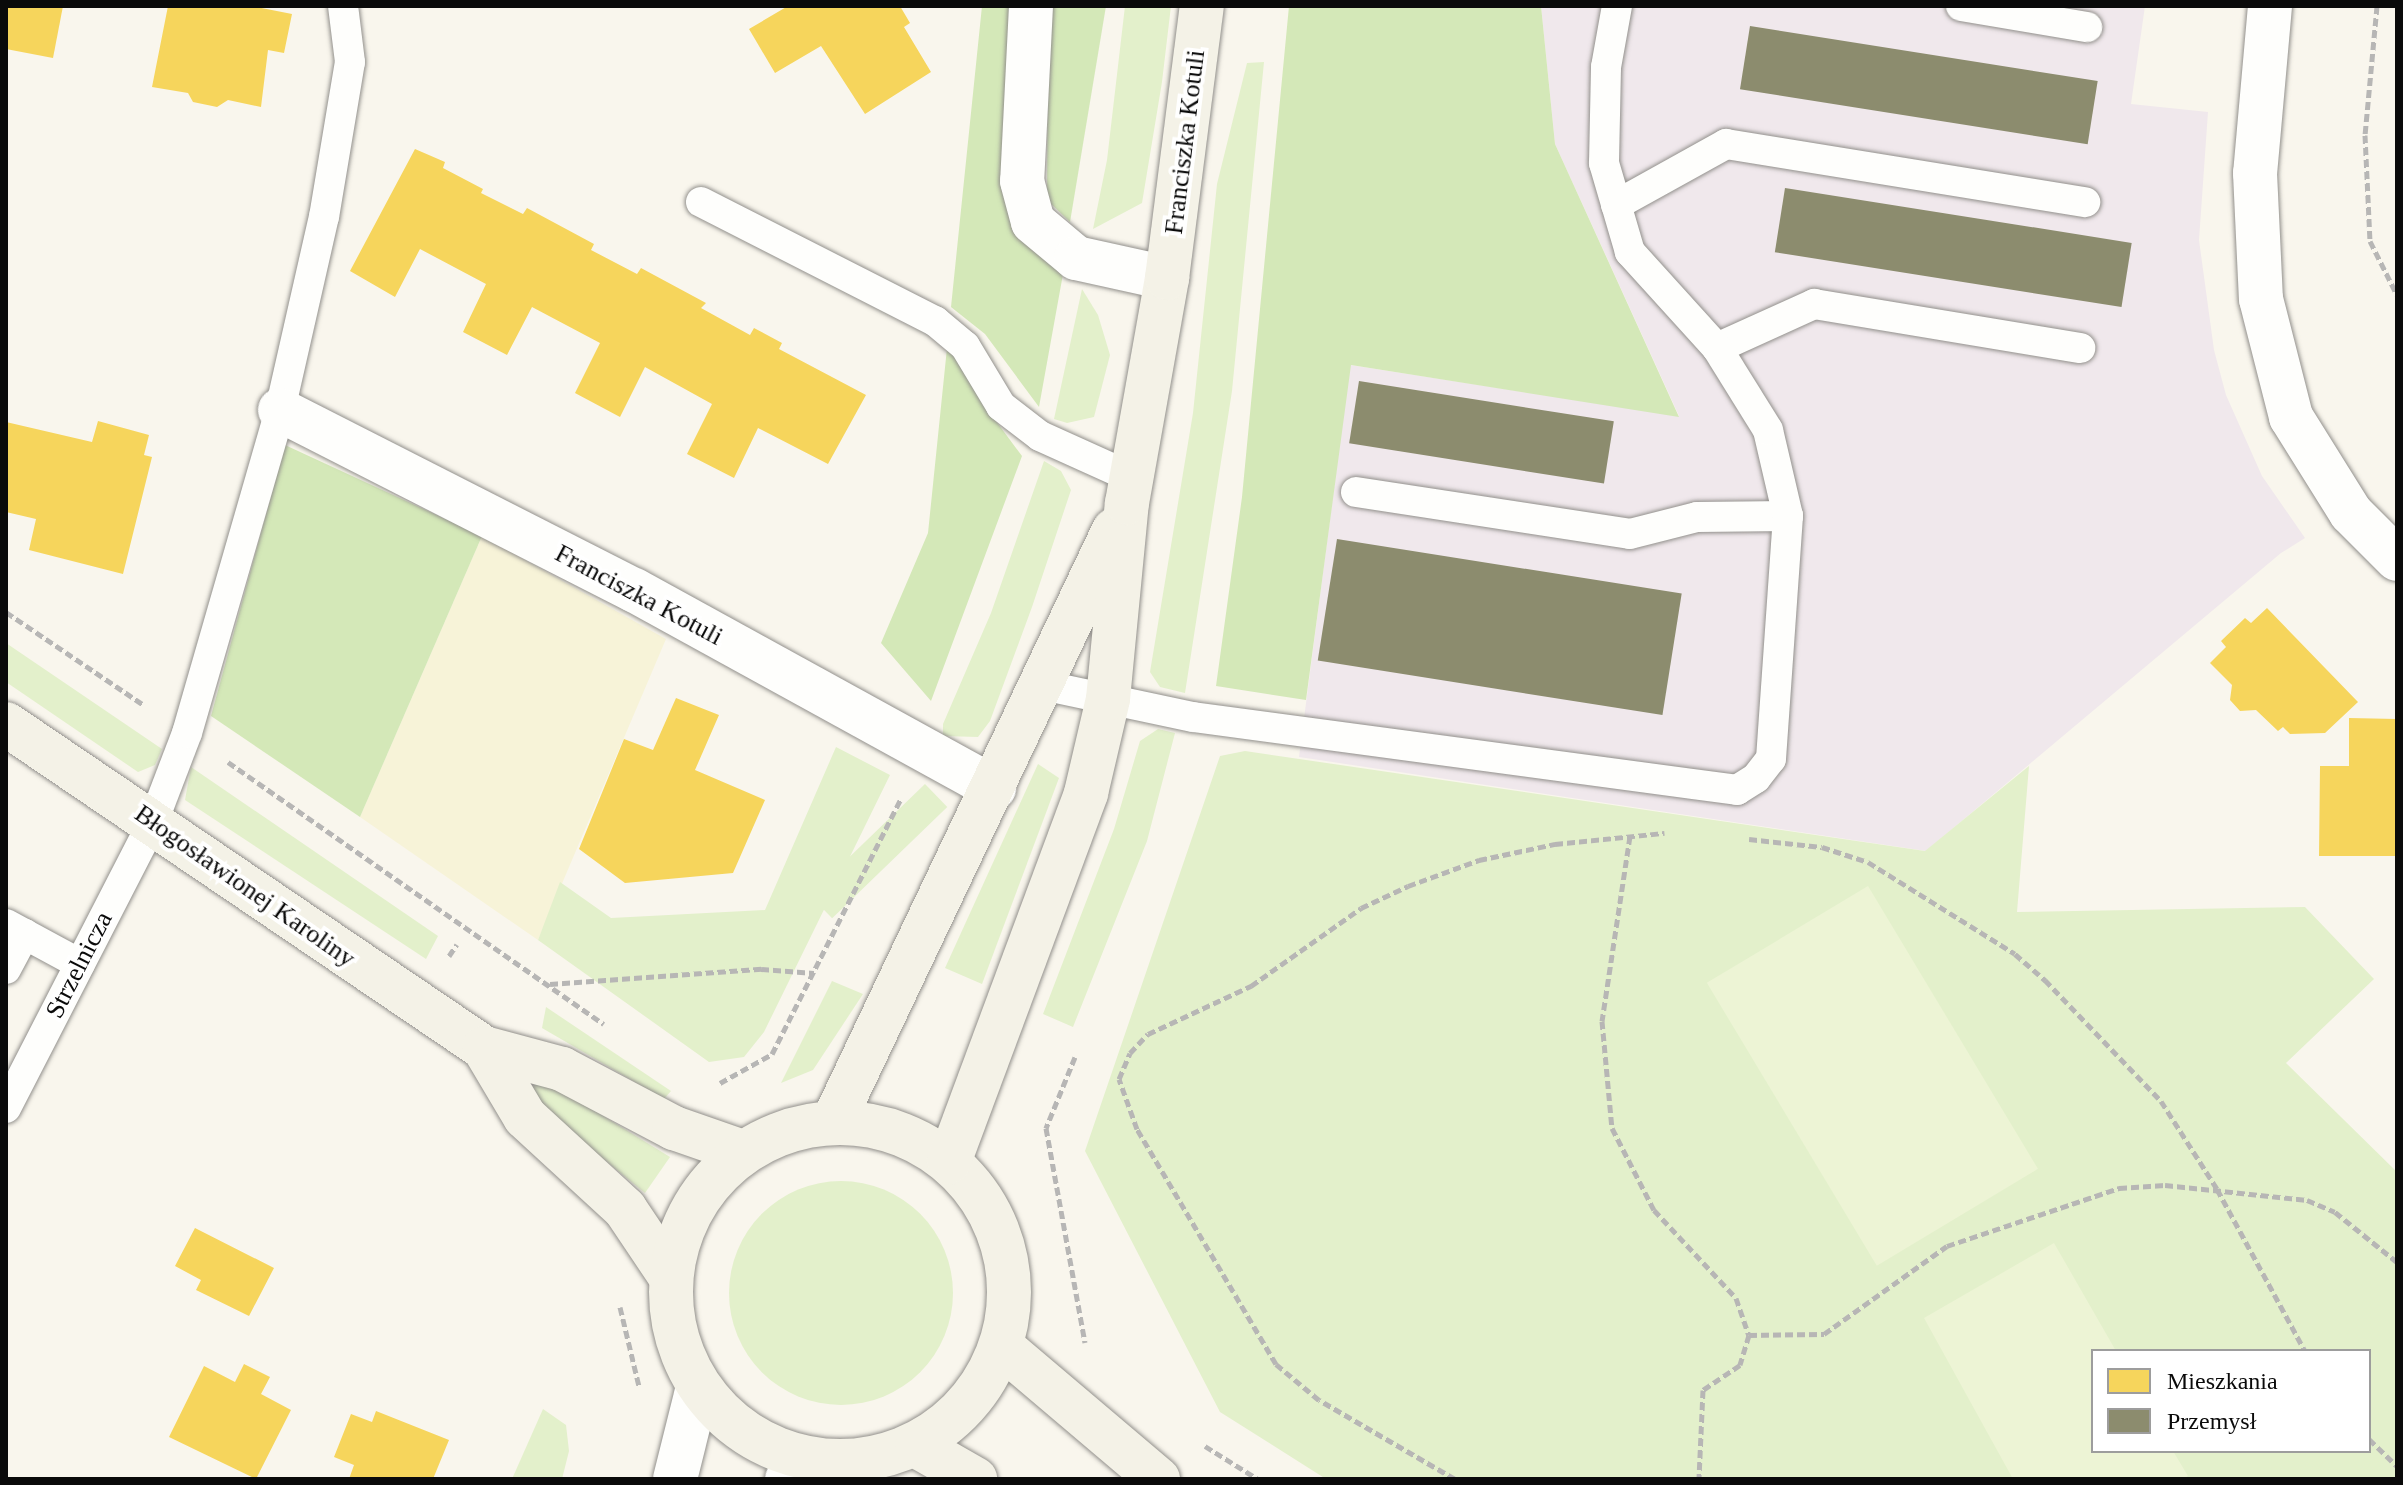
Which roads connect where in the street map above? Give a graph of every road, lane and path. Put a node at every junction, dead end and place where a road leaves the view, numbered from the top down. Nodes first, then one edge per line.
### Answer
1 (343, 6) edge
2 (1031, 6) edge
3 (1202, 6) edge
4 (1617, 6) edge
5 (1961, 6) edge
6 (2270, 6) edge
7 (2377, 6) edge
8 (2087, 27) dead end
9 (701, 202) dead end
10 (2085, 202) dead end
11 (1616, 205) junction
12 (1167, 278) junction
13 (2397, 295) edge
14 (1717, 348) junction
15 (2080, 348) dead end
16 (280, 410) junction
17 (1130, 490) junction
18 (1356, 492) dead end
19 (1788, 516) junction
20 (2397, 559) edge
21 (6, 612) edge
22 (1042, 685) junction
23 (1108, 699) junction
24 (6, 724) edge
25 (187, 733) junction
26 (925, 752) junction
27 (994, 788) junction
28 (153, 822) junction
29 (1671, 833) dead end
30 (1630, 836) junction
31 (1746, 839) dead end
32 (15, 929) edge
33 (80, 964) junction
34 (6, 969) edge
35 (814, 973) junction
36 (549, 985) junction
37 (614, 1030) dead end
38 (484, 1048) junction
39 (1075, 1057) dead end
40 (710, 1086) dead end
41 (6, 1108) edge
42 (834, 1120) junction
43 (743, 1152) junction
44 (949, 1162) junction
45 (2217, 1189) junction
46 (2397, 1262) edge
47 (670, 1276) junction
48 (619, 1296) dead end
49 (1749, 1335) junction
50 (1001, 1346) junction
51 (1086, 1348) dead end
52 (2304, 1349) edge
53 (698, 1387) junction
54 (641, 1394) dead end
55 (1195, 1439) dead end
56 (2371, 1441) edge
57 (917, 1446) junction
58 (2397, 1466) edge
59 (794, 1470) edge
60 (1699, 1478) edge
61 (675, 1479) edge
62 (975, 1479) edge
63 (1158, 1479) edge
64 (1258, 1479) edge
65 (1455, 1479) edge

1 - 16 lane, Strzelnicza
2 - 12 street
3 - 12 street, Franciszka Kotuli
4 - 11 lane
5 - 8 lane
6 - 20 street
7 - 13 path
9 - 17 lane
10 - 11 lane
11 - 14 lane
12 - 17 street, Franciszka Kotuli
14 - 15 lane
14 - 19 lane
16 - 25 lane, Strzelnicza
16 - 26 street, Franciszka Kotuli
17 - 22 street, Franciszka Kotuli
17 - 23 street, Franciszka Kotuli
18 - 19 lane
19 - 23 lane
21 - 25 path
22 - 23 lane
22 - 27 street, Franciszka Kotuli
23 - 44 street, Franciszka Kotuli
24 - 28 street, Błogosławionej Karoliny
25 - 28 lane, Strzelnicza
25 - 36 path
26 - 27 street, Franciszka Kotuli
26 - 35 path
27 - 42 street, Franciszka Kotuli
28 - 33 lane, Strzelnicza
28 - 38 street, Błogosławionej Karoliny
29 - 30 path
30 - 49 path
30 - 65 path
31 - 45 path
32 - 33 lane
32 - 34 lane
33 - 41 lane, Strzelnicza
35 - 36 path
35 - 40 path
36 - 37 path
38 - 43 street, Błogosławionej Karoliny
38 - 47 street, Błogosławionej Karoliny
39 - 51 path
42 - 43 street
42 - 44 street
43 - 47 street
44 - 50 street
45 - 46 path
45 - 49 path
45 - 52 path
47 - 53 street
48 - 54 path
49 - 60 path
50 - 57 street
50 - 63 street
53 - 59 street
53 - 61 street
55 - 64 path
56 - 58 path
57 - 59 street
57 - 62 street

